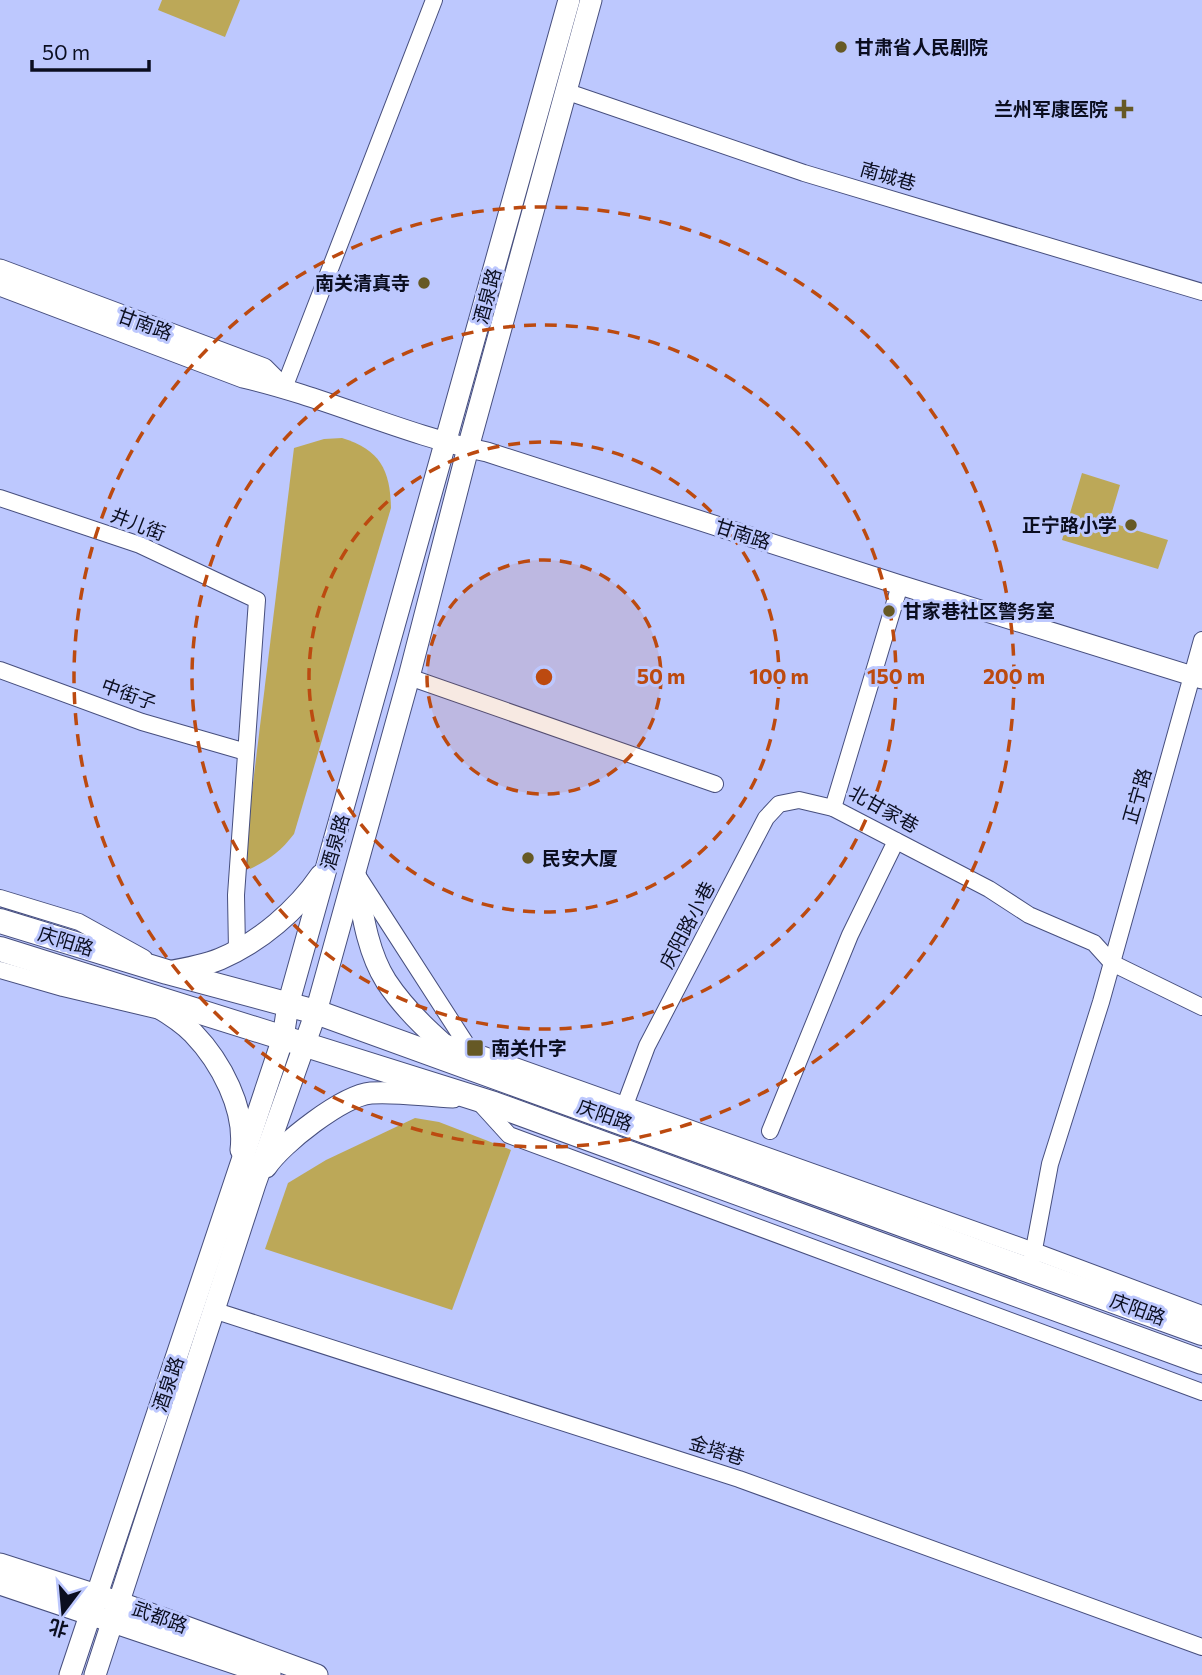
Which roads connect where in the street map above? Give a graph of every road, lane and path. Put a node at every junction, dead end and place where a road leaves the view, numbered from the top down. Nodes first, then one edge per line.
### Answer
1 (434, 0) edge
2 (569, 0) edge
3 (591, 0) edge
4 (565, 91) junction
5 (0, 269) edge
6 (0, 286) edge
7 (1202, 292) edge
8 (284, 388) junction
9 (447, 442) junction
10 (468, 448) junction
11 (0, 498) edge
12 (900, 585) junction
13 (1202, 640) edge
14 (0, 670) edge
15 (409, 677) junction
16 (1197, 677) edge
17 (246, 751) junction
18 (715, 784) dead end
19 (833, 808) junction
20 (896, 841) junction
21 (330, 861) junction
22 (355, 872) junction
23 (0, 898) edge
24 (0, 921) edge
25 (0, 949) edge
26 (237, 950) junction
27 (1112, 963) junction
28 (0, 970) edge
29 (167, 972) junction
30 (116, 984) junction
31 (288, 1005) junction
32 (1202, 1007) edge
33 (316, 1012) junction
34 (171, 1014) junction
35 (294, 1041) junction
36 (469, 1059) junction
37 (475, 1098) junction
38 (622, 1114) junction
39 (770, 1131) dead end
40 (246, 1181) junction
41 (1032, 1261) junction
42 (213, 1310) junction
43 (1202, 1314) edge
44 (1202, 1333) edge
45 (1202, 1362) edge
46 (1202, 1392) edge
47 (0, 1564) edge
48 (0, 1584) edge
49 (93, 1604) junction
50 (115, 1611) junction
51 (1202, 1647) edge
52 (70, 1675) edge
53 (95, 1675) edge
54 (270, 1675) edge
55 (317, 1675) edge

1 - 8 street
2 - 9 main road, 酒泉路
3 - 4 main road, 酒泉路
4 - 7 street, 南城巷
4 - 10 main road, 酒泉路
5 - 8 street, 甘南路
6 - 8 street, 甘南路
8 - 9 street, 甘南路
9 - 10 street, 甘南路
9 - 21 main road, 酒泉路
10 - 12 street, 甘南路
10 - 15 main road, 酒泉路
11 - 17 street, 井儿街
12 - 16 street, 甘南路
12 - 19 street, 北甘家巷
13 - 16 street, 正宁路
14 - 17 street, 中街子
15 - 18 street
15 - 22 main road, 酒泉路
16 - 27 street, 正宁路
17 - 26 street
19 - 20 street, 北甘家巷
19 - 38 street, 庆阳路小巷
20 - 27 street, 北甘家巷
20 - 39 street
21 - 26 main road
21 - 31 main road, 酒泉路
22 - 33 main road, 酒泉路
22 - 36 street
22 - 36 main road
23 - 29 street
24 - 29 main road, 庆阳路
25 - 30 main road, 庆阳路
26 - 29 main road
27 - 32 street
27 - 41 street, 正宁路
28 - 34 street
29 - 31 main road, 庆阳路
30 - 34 main road
30 - 35 main road, 庆阳路
31 - 33 main road, 庆阳路
31 - 35 main road, 酒泉路
33 - 35 main road, 酒泉路
33 - 36 main road, 庆阳路
34 - 40 main road
35 - 37 main road, 庆阳路
35 - 40 main road, 酒泉路
36 - 38 main road, 庆阳路
37 - 40 main road
37 - 45 main road, 庆阳路
37 - 46 street
38 - 41 main road, 庆阳路
40 - 42 main road, 酒泉路
40 - 49 main road, 酒泉路
41 - 43 street
41 - 44 main road, 庆阳路
42 - 50 main road, 酒泉路
42 - 51 street, 金塔巷
47 - 49 main road, 武都路
48 - 49 main road, 武都路
49 - 50 main road, 武都路
49 - 52 main road, 酒泉路
50 - 53 main road, 酒泉路
50 - 54 main road, 武都路
50 - 55 main road, 武都路

